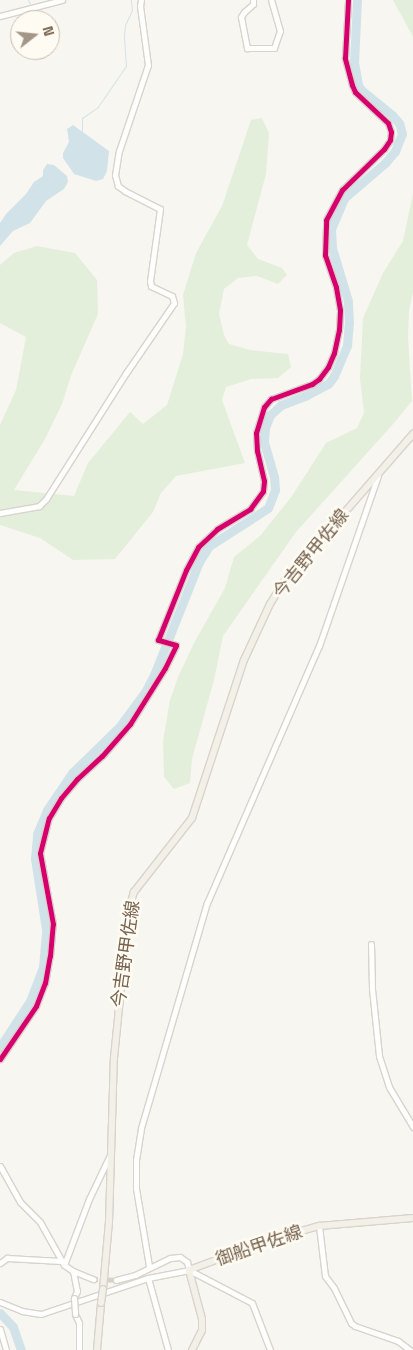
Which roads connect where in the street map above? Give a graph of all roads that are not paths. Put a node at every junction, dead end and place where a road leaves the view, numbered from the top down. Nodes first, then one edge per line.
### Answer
1 (62, 0) edge
2 (141, 0) edge
3 (253, 0) edge
4 (271, 0) edge
5 (348, 0) edge
6 (0, 16) edge
7 (413, 434) edge
8 (378, 474) junction
9 (0, 513) edge
10 (371, 944) dead end
11 (0, 1059) edge
12 (413, 1128) edge
13 (111, 1152) junction
14 (0, 1166) edge
15 (413, 1218) edge
16 (319, 1226) junction
17 (0, 1263) edge
18 (63, 1263) junction
19 (149, 1266) junction
20 (189, 1270) junction
21 (73, 1272) junction
22 (148, 1278) junction
23 (94, 1279) tunnel mouth
24 (116, 1280) tunnel mouth
25 (0, 1302) edge
26 (0, 1329) edge
27 (6, 1350) edge
28 (79, 1350) edge
29 (97, 1350) edge
30 (168, 1350) edge
31 (192, 1350) edge
32 (270, 1350) edge
33 (410, 1350) edge

1 - 6 street
2 - 9 street
3 - 4 street
5 - 11 street
7 - 8 main road, 今吉野甲佐線
8 - 13 main road, 今吉野甲佐線
8 - 19 street
10 - 12 street
13 - 18 street
13 - 29 main road, 今吉野甲佐線, bridge
14 - 18 street
15 - 16 main road, 御船甲佐線
16 - 20 main road, 御船甲佐線
16 - 33 street
17 - 18 street
18 - 21 street
19 - 20 street
19 - 24 street
20 - 22 street
20 - 31 main road
20 - 32 street
21 - 23 street
21 - 28 street, bridge
22 - 25 street
22 - 30 street
26 - 27 street

